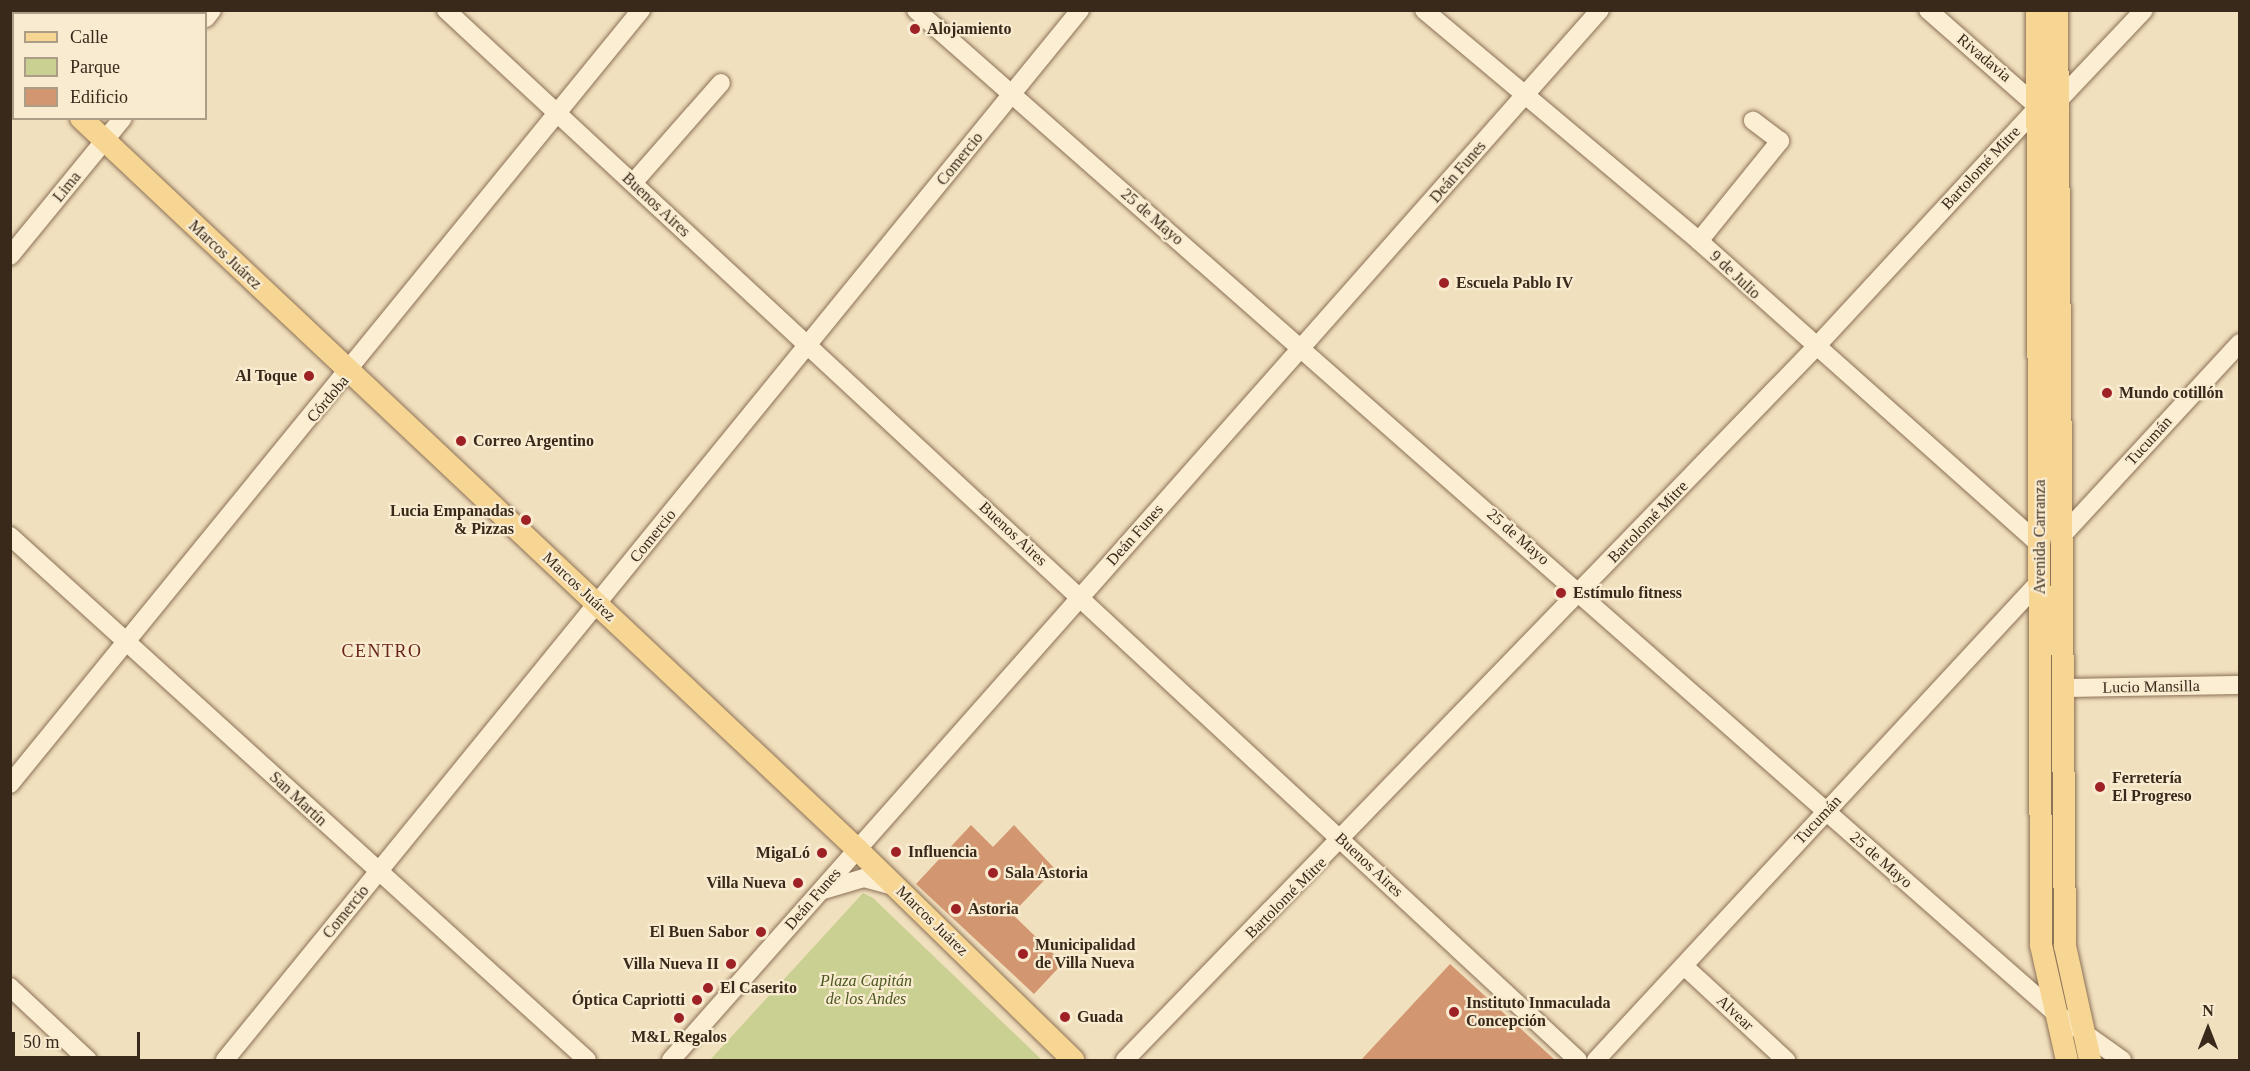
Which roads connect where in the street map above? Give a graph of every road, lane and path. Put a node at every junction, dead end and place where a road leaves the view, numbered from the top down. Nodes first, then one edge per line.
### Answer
1 (446, 10) edge
2 (641, 10) edge
3 (916, 10) edge
4 (1080, 10) edge
5 (1424, 10) edge
6 (1600, 10) edge
7 (1928, 10) edge
8 (2037, 10) edge
9 (2057, 10) edge
10 (2144, 10) edge
11 (721, 83) dead end
12 (1012, 94) junction
13 (1522, 98) junction
14 (2048, 104) junction
15 (560, 115) junction
16 (83, 120) edge
17 (121, 120) edge
18 (1753, 121) dead end
19 (105, 141) junction
20 (633, 183) junction
21 (1699, 241) junction
22 (10, 256) edge
23 (2240, 343) edge
24 (808, 345) junction
25 (1303, 349) junction
26 (1814, 349) junction
27 (350, 374) junction
28 (10, 536) edge
29 (2050, 542) junction
30 (2040, 581) junction
31 (1581, 592) junction
32 (1080, 596) junction
33 (598, 604) junction
34 (125, 640) junction
35 (2240, 685) edge
36 (2062, 688) junction
37 (10, 784) edge
38 (1826, 811) junction
39 (1342, 841) junction
40 (857, 849) junction
41 (378, 872) junction
42 (898, 888) junction
43 (819, 892) junction
44 (1684, 966) junction
45 (10, 987) edge
46 (2052, 1011) junction
47 (2080, 1032) junction
48 (2061, 1057) edge
49 (88, 1060) edge
50 (225, 1060) edge
51 (587, 1060) edge
52 (671, 1060) edge
53 (1073, 1060) edge
54 (1125, 1060) edge
55 (1578, 1060) edge
56 (1596, 1060) edge
57 (1786, 1060) edge
58 (2090, 1060) edge
59 (2122, 1060) edge

1 - 15 street, Buenos Aires
2 - 15 street, Córdoba
3 - 12 street, 25 de Mayo
4 - 12 street, Comercio
5 - 13 street, 9 de Julio
6 - 13 street, Deán Funes
7 - 14 street, Rivadavia
8 - 14 main road, Avenida Carranza
9 - 14 main road, Avenida Carranza
10 - 14 street, Bartolomé Mitre
11 - 20 street
12 - 24 street, Comercio
12 - 25 street, 25 de Mayo
13 - 21 street, 9 de Julio
13 - 25 street, Deán Funes
14 - 26 street, Bartolomé Mitre
14 - 29 main road, Avenida Carranza
15 - 20 street, Buenos Aires
15 - 27 street, Córdoba
16 - 19 main road, Marcos Juárez
17 - 19 street, Lima
18 - 21 street
19 - 22 street, Lima
19 - 27 main road, Marcos Juárez
20 - 24 street, Buenos Aires
21 - 26 street, 9 de Julio
23 - 29 street, Tucumán
24 - 32 street, Buenos Aires
24 - 33 street, Comercio
25 - 31 street, 25 de Mayo
25 - 32 street, Deán Funes
26 - 29 street, 9 de Julio
26 - 31 street, Bartolomé Mitre
27 - 33 main road, Marcos Juárez
27 - 34 street, Córdoba
28 - 34 street, San Martín
29 - 30 main road, Avenida Carranza
29 - 36 main road, Avenida Carranza
30 - 38 street, Tucumán
30 - 46 main road, Avenida Carranza
31 - 38 street, 25 de Mayo
31 - 39 street, Bartolomé Mitre
32 - 39 street, Buenos Aires
32 - 40 street, Deán Funes
33 - 40 main road, Marcos Juárez
33 - 41 street, Comercio
34 - 37 street, Córdoba
34 - 41 street, San Martín
35 - 36 street, Lucio Mansilla
36 - 47 main road, Avenida Carranza
38 - 44 street, Tucumán
38 - 46 street, 25 de Mayo
39 - 54 street, Bartolomé Mitre
39 - 55 street, Buenos Aires
40 - 42 main road, Marcos Juárez
40 - 43 street, Deán Funes
41 - 50 street, Comercio
41 - 51 street, San Martín
42 - 43 street
42 - 53 main road, Marcos Juárez
43 - 52 street, Deán Funes
44 - 56 street, Tucumán
44 - 57 street, Alvear
45 - 49 street
46 - 47 street, 25 de Mayo
46 - 48 main road, Avenida Carranza
47 - 48 street
47 - 58 main road, Avenida Carranza
47 - 59 street, 25 de Mayo

